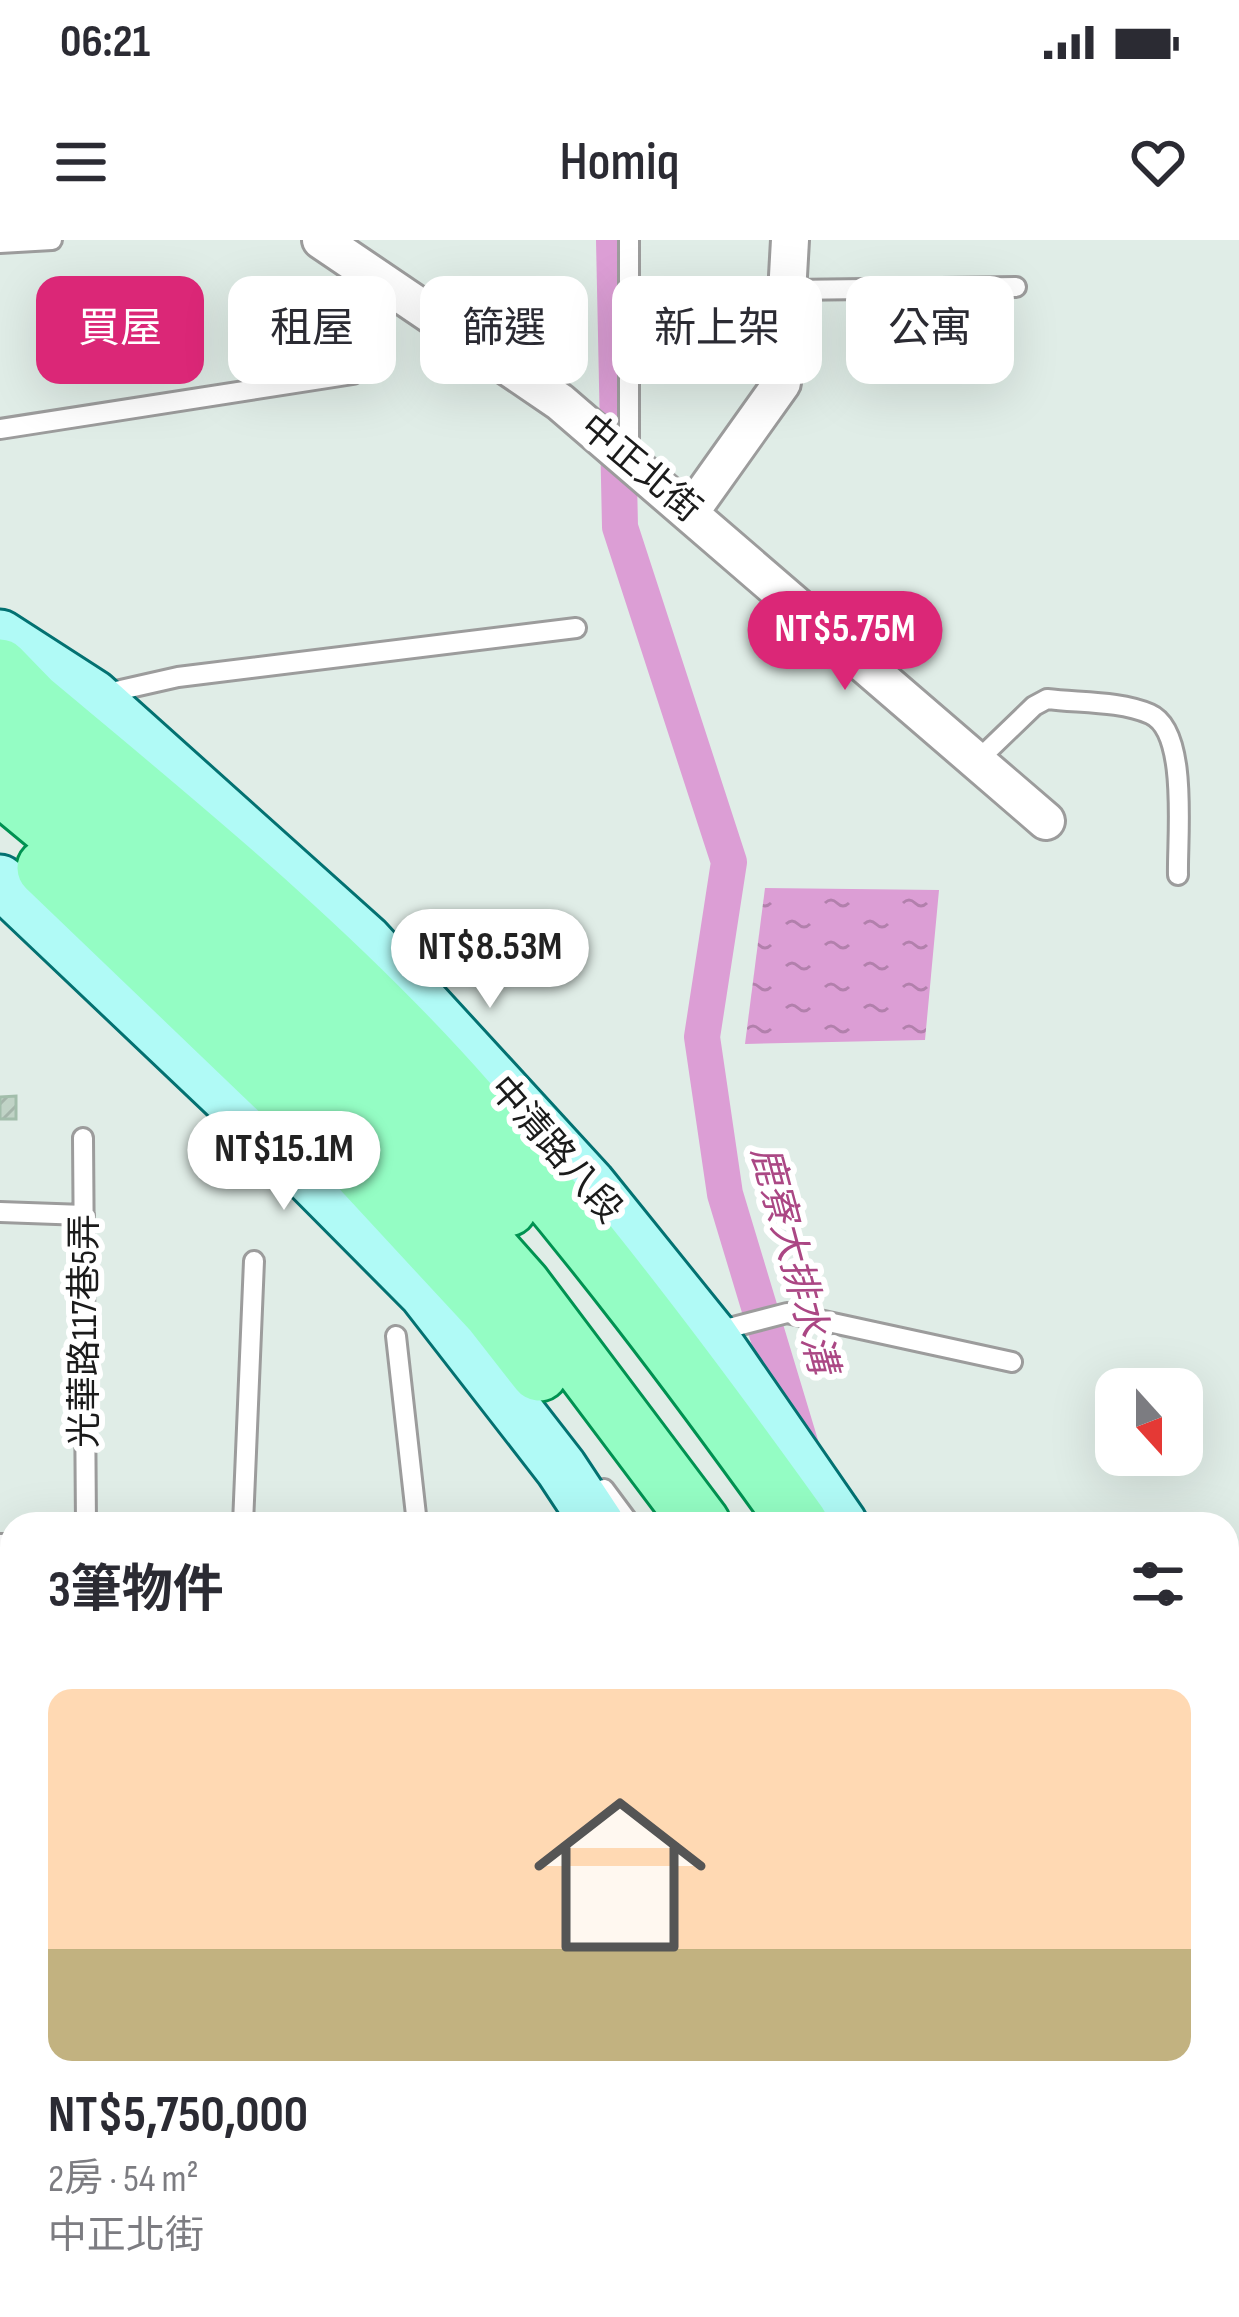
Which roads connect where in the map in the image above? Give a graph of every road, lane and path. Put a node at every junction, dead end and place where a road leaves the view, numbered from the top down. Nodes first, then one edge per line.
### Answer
1 (52, 240) edge
2 (322, 240) edge
3 (628, 240) edge
4 (790, 240) edge
5 (0, 243) edge
6 (790, 276) edge
7 (1016, 287) dead end
8 (822, 290) edge
9 (288, 384) edge
10 (781, 384) edge
11 (0, 428) edge
12 (629, 460) junction
13 (691, 511) junction
14 (576, 628) dead end
15 (0, 636) edge
16 (0, 648) edge
17 (0, 668) edge
18 (93, 696) junction
19 (0, 730) edge
20 (977, 761) junction
21 (0, 785) edge
22 (1046, 820) dead end
23 (11, 863) edge
24 (1178, 874) dead end
25 (82, 1138) dead end
26 (0, 1212) edge
27 (84, 1215) junction
28 (254, 1261) dead end
29 (710, 1334) junction
30 (396, 1336) dead end
31 (1012, 1362) dead end
32 (523, 1383) dead end
33 (590, 1471) dead end
34 (86, 1512) edge
35 (244, 1512) edge
36 (417, 1512) edge
37 (590, 1512) edge
38 (622, 1512) edge
39 (645, 1512) edge
40 (692, 1512) edge
41 (744, 1512) edge
42 (790, 1512) edge
43 (803, 1512) edge
44 (833, 1512) edge

1 - 5 lane
2 - 12 street, 中正北街
3 - 12 lane
4 - 6 street
7 - 8 lane
9 - 11 lane
10 - 13 street
12 - 13 street, 中正北街
13 - 20 street, 中正北街
14 - 18 lane
15 - 18 street, 中清路八段
16 - 43 lane
17 - 42 main road
18 - 29 street, 中清路八段
19 - 41 main road
20 - 22 street, 中正北街
20 - 24 lane
21 - 40 main road
23 - 32 lane
23 - 37 street
23 - 39 main road
25 - 27 lane, 光華路117巷5弄
26 - 27 lane
27 - 34 lane, 光華路117巷5弄
28 - 35 lane
29 - 31 lane
29 - 44 street, 中清路八段
30 - 36 lane
33 - 38 lane

